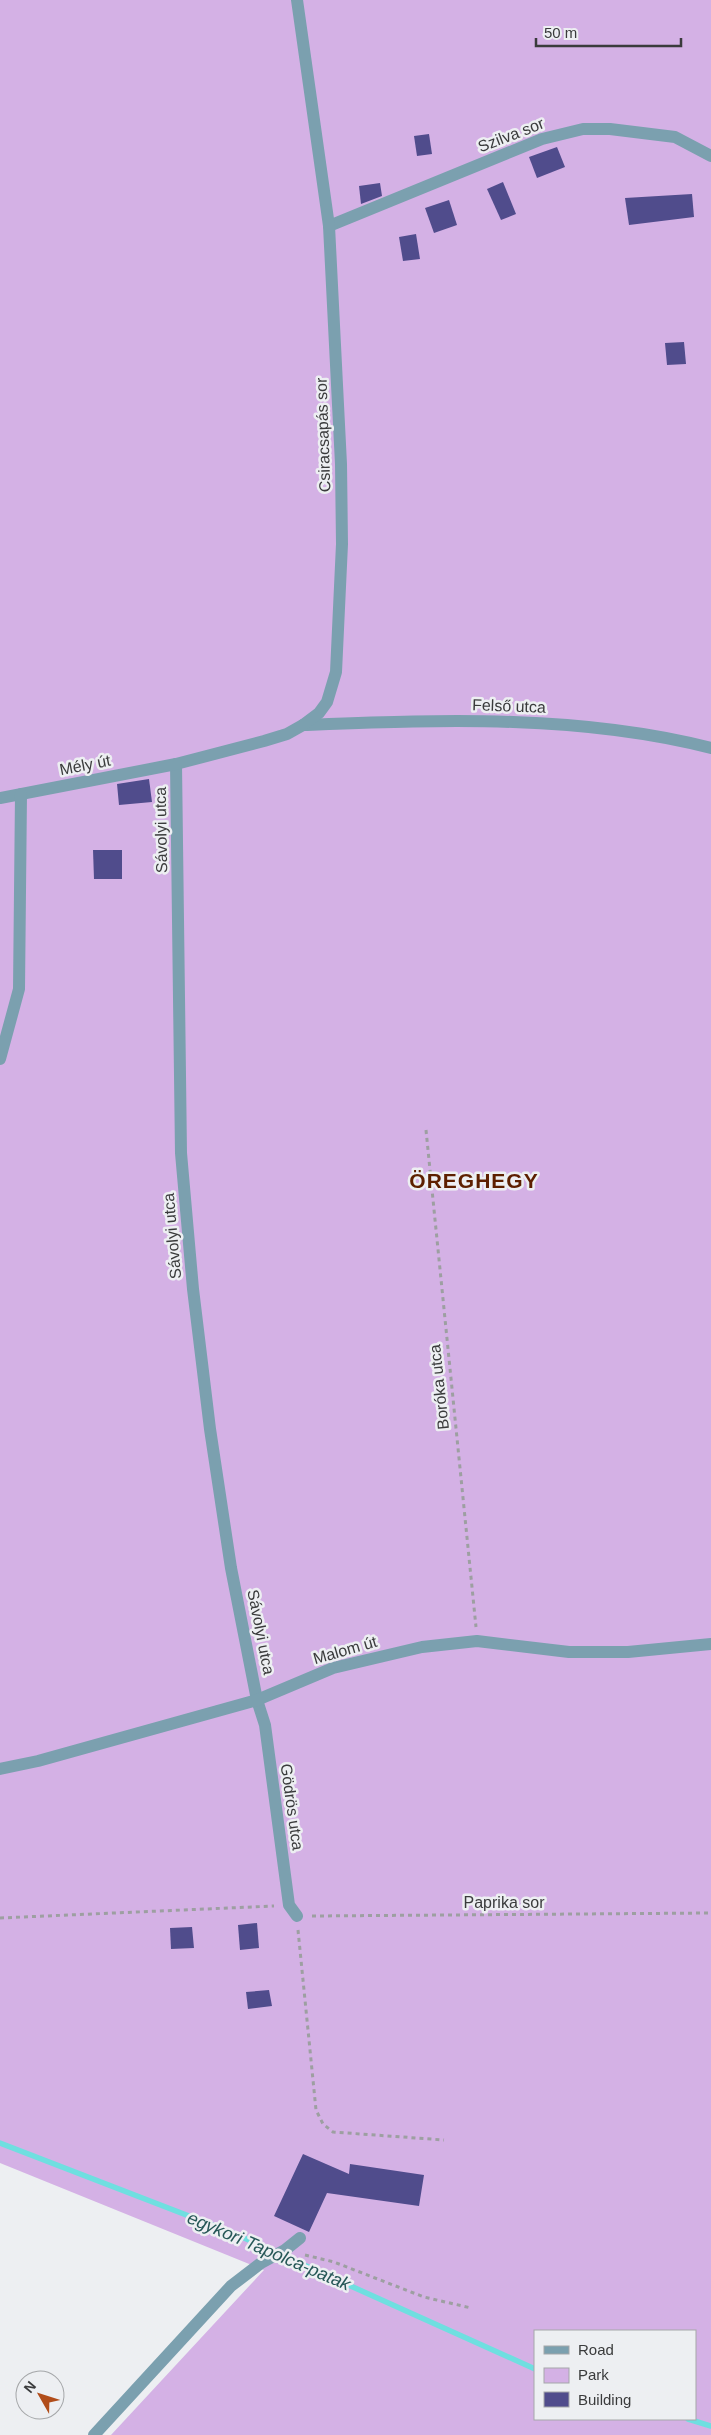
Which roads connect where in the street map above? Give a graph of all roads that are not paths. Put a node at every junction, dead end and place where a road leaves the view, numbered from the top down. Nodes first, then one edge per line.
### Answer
1 (297, 0) edge
2 (711, 156) edge
3 (329, 226) junction
4 (303, 724) junction
5 (711, 748) edge
6 (176, 764) junction
7 (21, 794) junction
8 (0, 798) edge
9 (0, 1059) edge
10 (711, 1644) edge
11 (258, 1700) junction
12 (0, 1769) edge
13 (293, 1910) road end
14 (300, 2238) dead end
15 (94, 2435) edge

1 - 3 street, Csiracsapás sor
2 - 3 street, Szilva sor
3 - 4 street, Csiracsapás sor
4 - 5 street, Felső utca
4 - 6 street, Csiracsapás sor
6 - 7 street, Mély út
6 - 11 street, Sávolyi utca
7 - 8 street, Mély út
7 - 9 street
10 - 11 street, Malom út
11 - 12 street, Malom út
11 - 13 street, Gödrös utca
14 - 15 street

